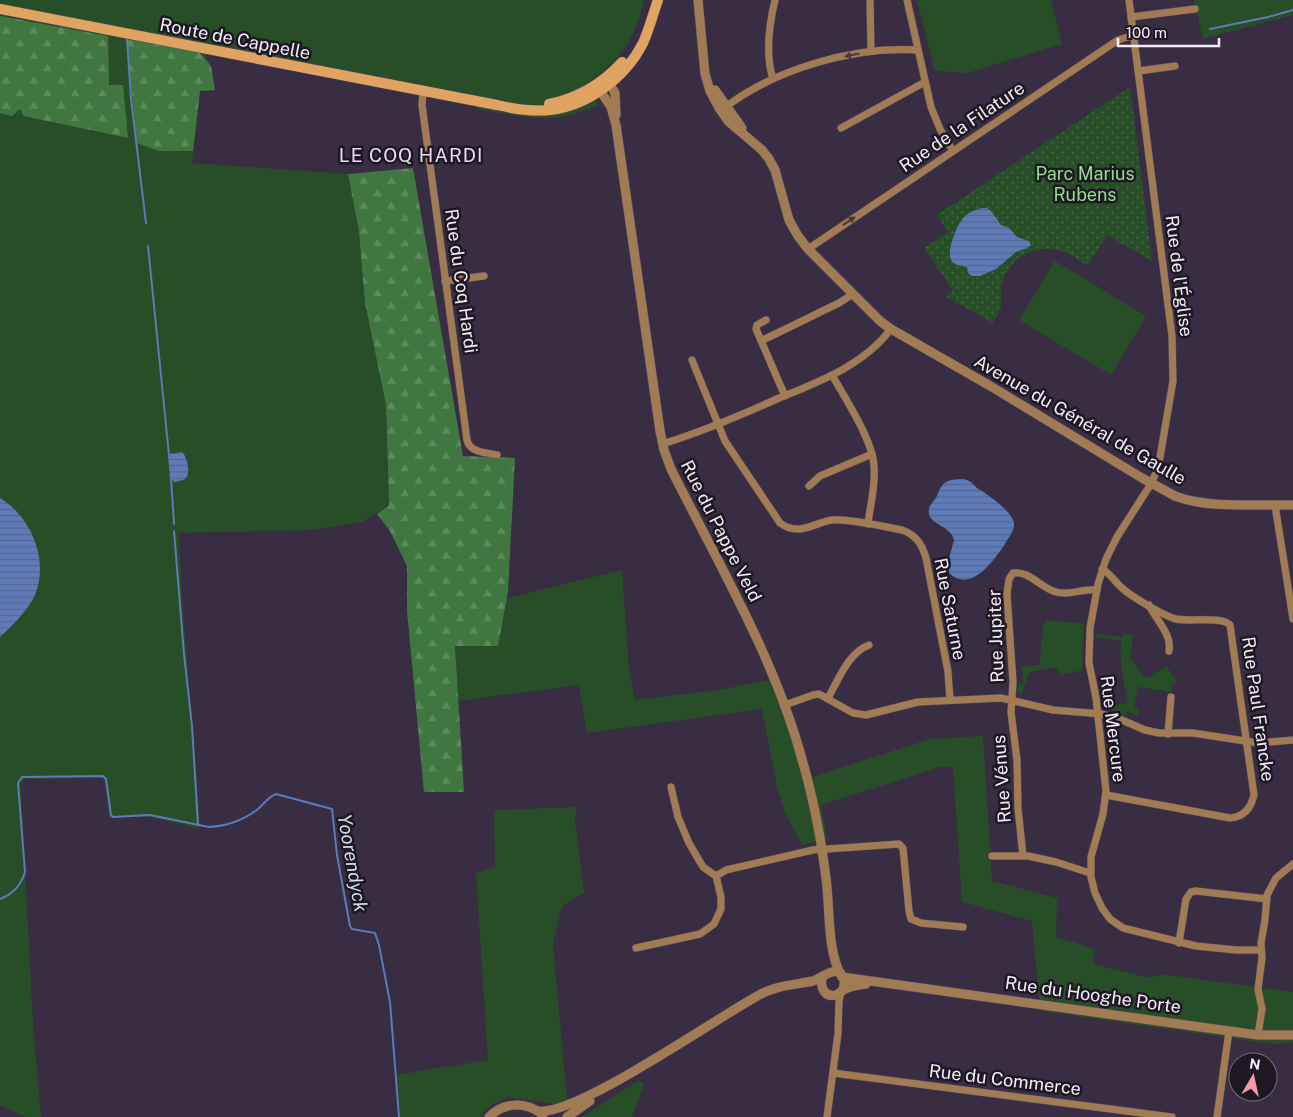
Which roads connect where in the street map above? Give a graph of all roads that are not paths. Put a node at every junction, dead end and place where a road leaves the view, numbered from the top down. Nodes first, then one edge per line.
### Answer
1 (650, 0) edge
2 (658, 0) edge
3 (775, 0) edge
4 (870, 0) edge
5 (907, 0) edge
6 (1129, 0) edge
7 (698, 1) edge
8 (0, 9) edge
9 (1195, 9) dead end
10 (1131, 17) junction
11 (1134, 35) junction
12 (918, 50) junction
13 (871, 52) junction
14 (1175, 66) dead end
15 (1138, 71) junction
16 (773, 79) junction
17 (608, 80) junction
18 (926, 82) junction
19 (598, 88) junction
20 (423, 91) junction
21 (723, 109) junction
22 (616, 125) junction
23 (842, 128) dead end
24 (953, 151) junction
25 (808, 249) junction
26 (484, 276) dead end
27 (445, 281) junction
28 (853, 294) junction
29 (766, 320) dead end
30 (890, 329) junction
31 (761, 341) junction
32 (692, 360) dead end
33 (832, 375) junction
34 (785, 396) junction
35 (719, 424) junction
36 (662, 444) junction
37 (497, 454) dead end
38 (872, 454) junction
39 (1151, 484) junction
40 (809, 486) dead end
41 (1275, 505) junction
42 (1293, 505) edge
43 (868, 524) junction
44 (1102, 569) junction
45 (1097, 590) junction
46 (1149, 605) junction
47 (1293, 619) edge
48 (869, 645) dead end
49 (1169, 651) dead end
50 (1171, 696) dead end
51 (828, 698) junction
52 (950, 700) junction
53 (1012, 700) junction
54 (785, 705) junction
55 (1098, 714) junction
56 (1168, 734) junction
57 (1293, 740) edge
58 (1247, 742) junction
59 (670, 787) dead end
60 (1106, 796) junction
61 (822, 849) junction
62 (992, 856) dead end
63 (1023, 856) junction
64 (1293, 864) edge
65 (1090, 872) junction
66 (716, 876) junction
67 (1267, 899) junction
68 (963, 927) dead end
69 (832, 943) junction
70 (1179, 943) junction
71 (636, 948) dead end
72 (1261, 950) junction
73 (825, 975) junction
74 (842, 976) junction
75 (888, 983) junction
76 (786, 985) junction
77 (841, 991) junction
78 (825, 992) junction
79 (839, 1022) junction
80 (1229, 1030) junction
81 (1258, 1035) junction
82 (1293, 1035) edge
83 (833, 1073) junction
84 (622, 1078) junction
85 (541, 1114) edge
86 (489, 1117) edge
87 (567, 1117) edge
88 (828, 1117) edge
89 (1172, 1117) edge
90 (1217, 1117) edge

1 - 17 main road
2 - 17 main road
3 - 16 street
4 - 13 street
5 - 12 street
6 - 10 street, Rue de l'Église
7 - 21 street, Avenue du Général de Gaulle
8 - 20 main road, Route de Cappelle
9 - 10 street
10 - 11 street, Rue de l'Église
11 - 15 street, Rue de l'Église
11 - 24 street, Rue de la Filature
12 - 13 street
12 - 18 street
13 -> 16 street
14 - 15 street
15 - 39 street, Rue de l'Église
16 - 21 street
17 - 19 main road, Route de Cappelle
17 - 22 street, Rue du Pappe Veld
18 - 23 street
18 - 24 street
19 - 20 main road, Route de Cappelle
19 - 22 street, Rue du Pappe Veld
20 - 27 street, Rue du Coq Hardi
21 - 25 street, Avenue du Général de Gaulle
22 - 36 street, Rue du Pappe Veld
25 -> 24 street, Rue de la Filature
25 - 28 street, Avenue du Général de Gaulle
26 - 27 street
27 - 37 street, Rue du Coq Hardi
28 - 30 street, Avenue du Général de Gaulle
28 - 31 street
29 - 31 street
30 - 33 street
30 - 39 street, Avenue du Général de Gaulle
31 - 34 street
32 - 35 street
33 - 34 street
33 - 38 street
34 - 35 street
35 - 36 street
35 - 43 street
36 - 54 street, Rue du Pappe Veld
38 - 40 street
38 - 43 street
39 - 41 street, Avenue du Général de Gaulle
39 - 44 street, Rue Mercure
41 - 42 street, Avenue du Général de Gaulle
41 - 47 street
43 - 52 street, Rue Saturne
44 - 45 street, Rue Mercure
44 - 46 street
45 - 53 street, Rue Jupiter
45 - 55 street, Rue Mercure
46 - 49 street
46 - 58 street, Rue Paul Francke
48 - 51 street
50 - 56 street
51 - 52 street
51 - 54 street
52 - 53 street
53 - 55 street
53 - 63 street, Rue Vénus
54 - 61 street, Rue du Pappe Veld
55 - 56 street
55 - 60 street, Rue Mercure
56 - 58 street
57 - 58 street
58 - 60 street, Rue Paul Francke
59 - 66 street
60 - 65 street, Rue Mercure
61 - 66 street
61 - 68 street
61 - 69 street, Rue du Pappe Veld
62 - 63 street
63 - 65 street
64 - 67 street
65 - 70 street, Rue Mercure
66 - 71 street
67 - 70 street
67 - 72 street
69 - 73 street, Rue du Pappe Veld
69 - 74 street, Rue du Pappe Veld
70 - 72 street, Rue Mercure
72 - 81 street
73 - 74 street
73 - 76 street
73 - 78 street
74 - 75 street, Rue du Hooghe Porte
74 - 77 street
75 - 77 street, Rue du Hooghe Porte
75 - 80 street, Rue du Hooghe Porte
76 - 78 street
76 - 84 street
77 - 78 street
77 - 79 street
78 - 79 street
79 - 83 street
80 - 81 street, Rue du Hooghe Porte
80 - 90 street
81 - 82 street, Rue du Hooghe Porte
83 - 88 street
83 - 89 street, Rue du Commerce
84 - 85 street
84 - 87 street
85 - 86 street

